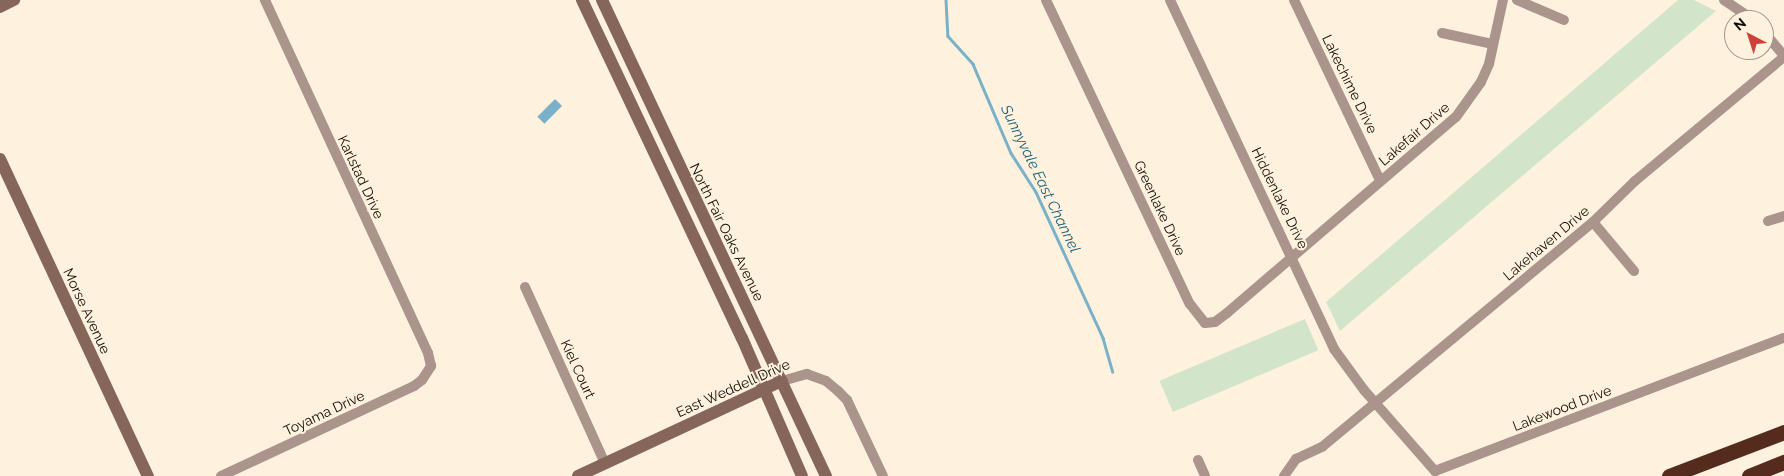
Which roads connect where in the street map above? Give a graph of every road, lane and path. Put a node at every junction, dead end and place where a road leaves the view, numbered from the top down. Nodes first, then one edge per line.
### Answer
1 (14, 0) edge
2 (265, 0) edge
3 (582, 0) edge
4 (602, 0) edge
5 (1046, 0) edge
6 (1170, 0) edge
7 (1294, 0) edge
8 (1503, 0) edge
9 (1517, 0) edge
10 (1724, 0) edge
11 (0, 7) edge
12 (1739, 10) edge
13 (1564, 20) dead end
14 (1442, 33) dead end
15 (1492, 44) junction
16 (1774, 44) edge
17 (1784, 56) edge
18 (0, 159) edge
19 (1380, 180) junction
20 (1784, 216) edge
21 (1768, 221) dead end
22 (1593, 222) junction
23 (1293, 256) junction
24 (1634, 271) dead end
25 (525, 287) dead end
26 (1784, 338) edge
27 (431, 366) joint
28 (782, 381) junction
29 (764, 389) junction
30 (1374, 403) junction
31 (1784, 432) edge
32 (1198, 460) dead end
33 (1784, 462) edge
34 (605, 463) junction
35 (148, 476) edge
36 (221, 476) edge
37 (578, 476) edge
38 (802, 476) edge
39 (826, 476) edge
40 (883, 476) edge
41 (1206, 476) edge
42 (1284, 476) edge
43 (1669, 476) edge
44 (1749, 476) edge

1 - 11 main road
2 - 27 street, Karlstad Drive
3 - 29 main road
4 - 28 main road, North Fair Oaks Avenue
5 - 23 street, Greenlake Drive
6 - 23 street, Hiddenlake Drive
7 - 19 street, Lakechime Drive
8 - 15 street, Lakefair Drive
9 - 13 street
10 - 12 street
14 - 15 street
15 - 19 street, Lakefair Drive
16 - 17 street
17 - 22 street, Lakehaven Drive
18 - 35 main road, Morse Avenue
19 - 23 street, Lakefair Drive
20 - 21 street
22 - 24 street
22 - 30 street, Lakehaven Drive
23 - 30 street, Hiddenlake Drive
25 - 34 street, Kiel Court
26 - 30 street, Lakewood Drive
27 - 36 street, Toyama Drive
28 - 29 main road, East Weddell Drive
28 - 39 main road, North Fair Oaks Avenue
28 - 40 street, East Weddell Drive
29 - 34 main road, East Weddell Drive
29 - 38 main road
30 - 42 street, Lakehaven Drive
31 - 43 highway
32 - 41 street
33 - 44 highway
34 - 37 main road, East Weddell Drive

